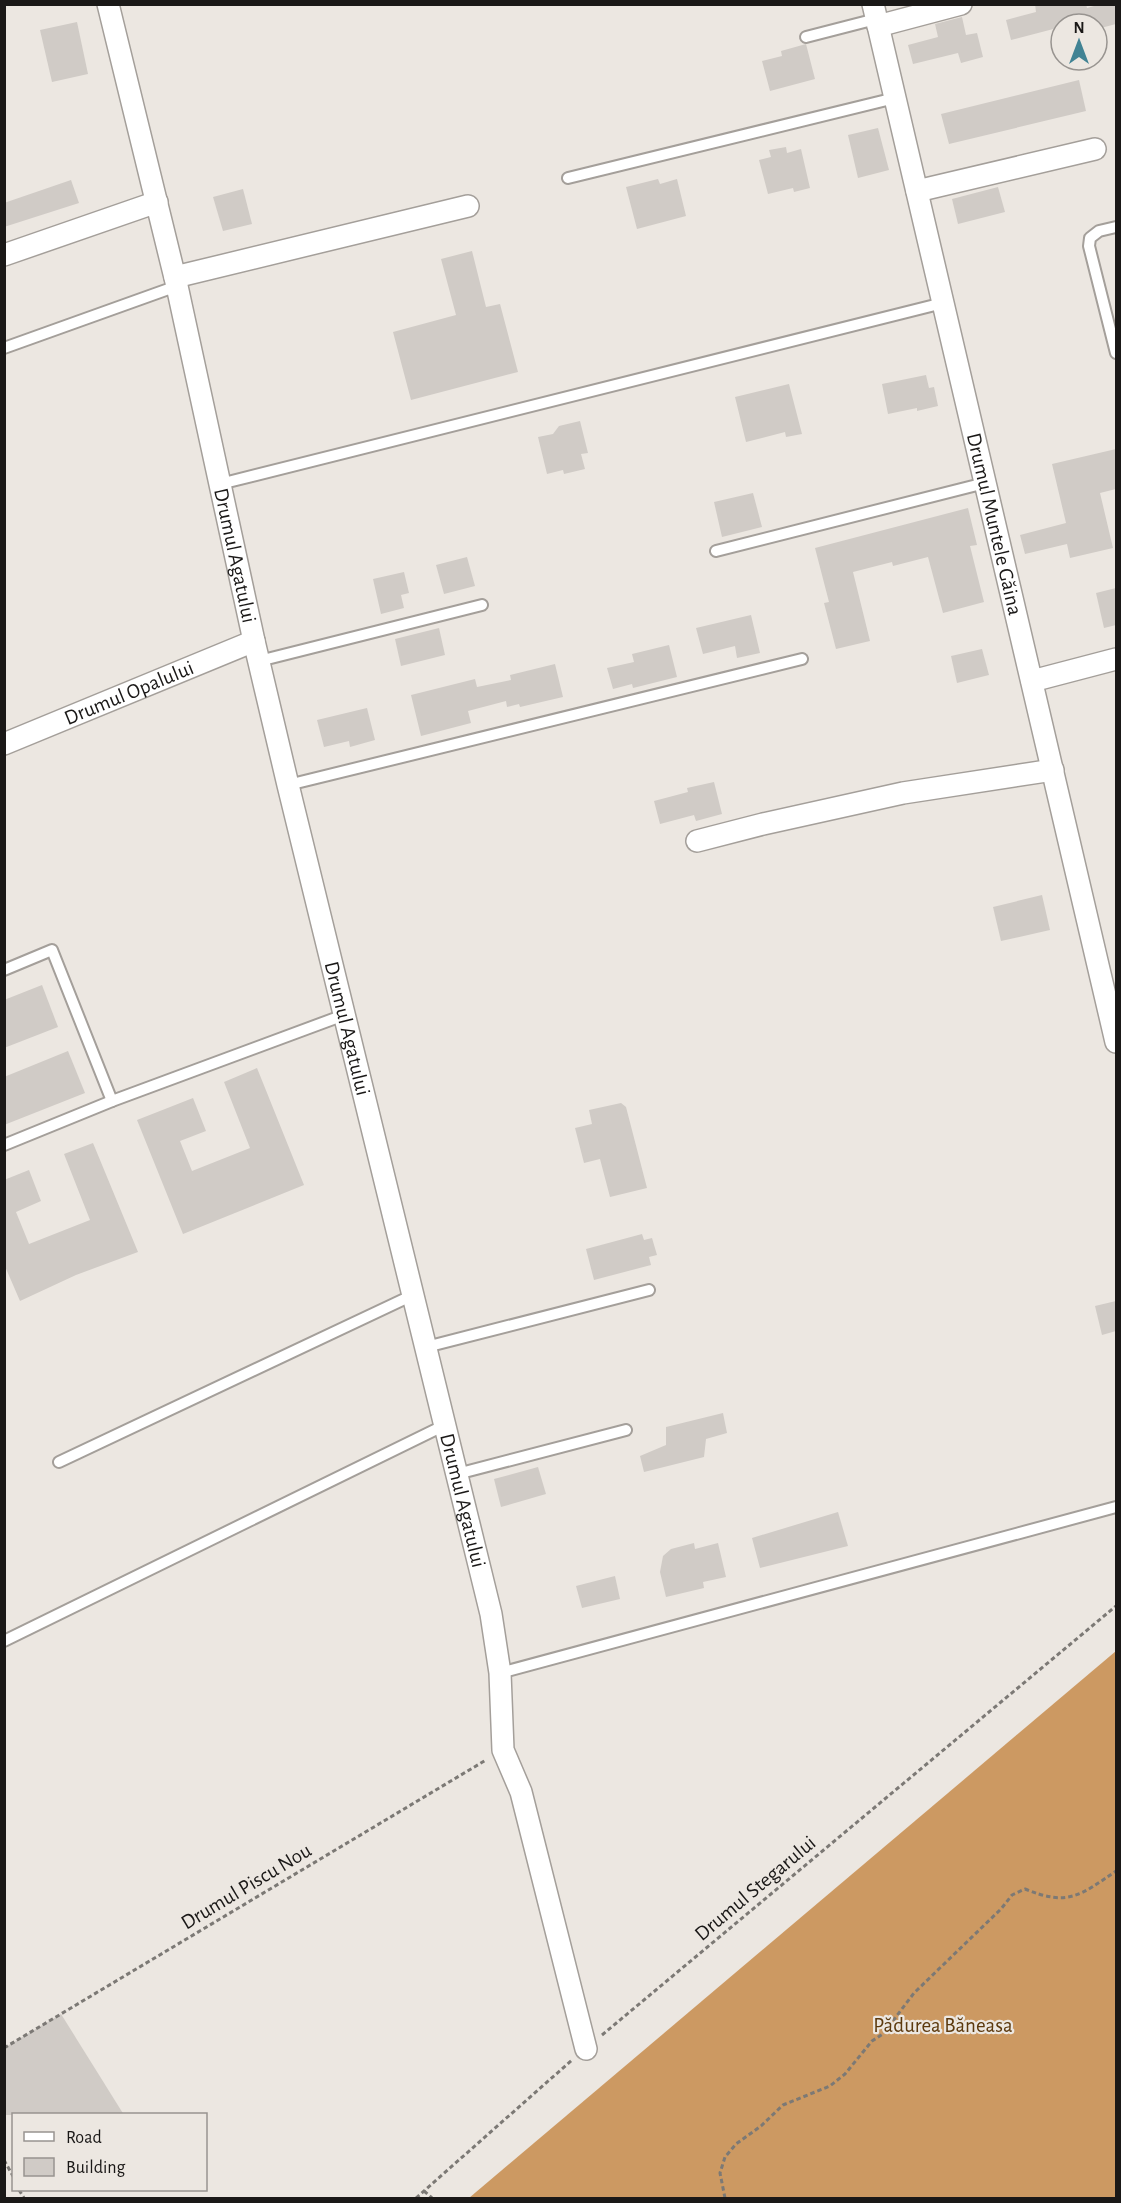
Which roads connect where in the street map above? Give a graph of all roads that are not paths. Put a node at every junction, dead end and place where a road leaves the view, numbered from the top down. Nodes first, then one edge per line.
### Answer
1 (108, 4) edge
2 (961, 4) edge
3 (876, 17) edge
4 (806, 37) dead end
5 (895, 98) junction
6 (1095, 149) dead end
7 (568, 178) dead end
8 (917, 191) junction
9 (157, 202) junction
10 (468, 206) dead end
11 (1116, 227) edge
12 (4, 255) edge
13 (176, 282) junction
14 (943, 303) junction
15 (4, 348) edge
16 (1116, 353) edge
17 (985, 483) junction
18 (219, 484) junction
19 (716, 551) dead end
20 (482, 605) dead end
21 (257, 651) junction
22 (802, 659) dead end
23 (1116, 660) edge
24 (1032, 681) junction
25 (4, 744) edge
26 (1053, 770) junction
27 (288, 785) junction
28 (697, 841) dead end
29 (4, 970) edge
30 (344, 1015) junction
31 (1116, 1042) edge
32 (112, 1101) junction
33 (4, 1145) edge
34 (649, 1290) dead end
35 (413, 1295) junction
36 (426, 1347) junction
37 (445, 1425) junction
38 (626, 1430) dead end
39 (59, 1462) dead end
40 (457, 1474) junction
41 (1116, 1508) edge
42 (4, 1641) edge
43 (500, 1673) junction
44 (586, 2049) road end

1 - 9 street, Drumul Agatului
2 - 3 street
3 - 4 lane
3 - 5 street, Drumul Muntele Găina
5 - 7 lane
5 - 8 street, Drumul Muntele Găina
6 - 8 street
8 - 14 street, Drumul Muntele Găina
9 - 12 street
9 - 13 street, Drumul Agatului
10 - 13 street
11 - 16 lane
13 - 15 lane
13 - 18 street, Drumul Agatului
14 - 17 street, Drumul Muntele Găina
14 - 18 lane
17 - 19 lane
17 - 24 street, Drumul Muntele Găina
18 - 21 street, Drumul Agatului
20 - 21 lane
21 - 25 street, Drumul Opalului
21 - 27 street, Drumul Agatului
22 - 27 lane
23 - 24 street
24 - 26 street, Drumul Muntele Găina
26 - 28 street
26 - 31 street, Drumul Muntele Găina
27 - 30 street, Drumul Agatului
29 - 32 lane
30 - 32 lane
30 - 35 street, Drumul Agatului
32 - 33 lane
34 - 36 lane
35 - 36 street, Drumul Agatului
35 - 39 lane
36 - 37 street, Drumul Agatului
37 - 40 street, Drumul Agatului
37 - 42 lane
38 - 40 lane
40 - 43 street, Drumul Agatului
41 - 43 lane
43 - 44 street, Drumul Agatului

